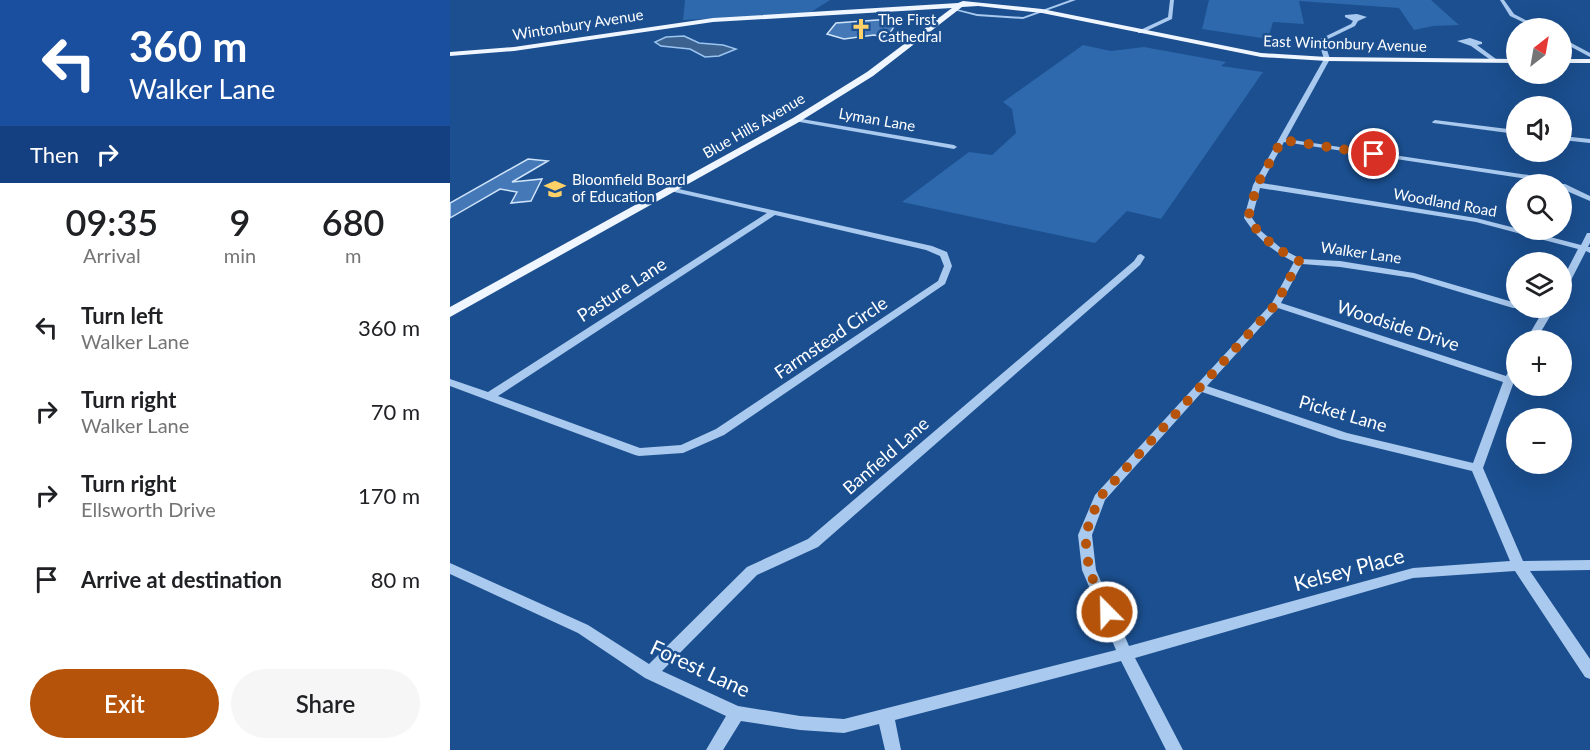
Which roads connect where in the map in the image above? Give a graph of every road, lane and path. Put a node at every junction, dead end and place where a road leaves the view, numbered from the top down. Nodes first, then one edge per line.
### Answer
1 (1074, 0) edge
2 (1172, 0) edge
3 (1502, 0) edge
4 (964, 2) edge
5 (956, 10) junction
6 (1042, 11) junction
7 (1518, 18) edge
8 (1356, 20) dead end
9 (1140, 32) junction
10 (1473, 45) dead end
11 (1572, 45) edge
12 (450, 54) edge
13 (1590, 55) edge
14 (1327, 59) junction
15 (1494, 60) junction
16 (1506, 61) edge
17 (1572, 61) edge
18 (1590, 61) edge
19 (796, 120) junction
20 (1435, 122) dead end
21 (1506, 131) edge
22 (1572, 139) edge
23 (1282, 140) junction
24 (1590, 141) edge
25 (954, 147) dead end
26 (1508, 174) edge
27 (1257, 185) junction
28 (674, 189) junction
29 (1572, 191) edge
30 (1590, 199) edge
31 (772, 213) junction
32 (1590, 235) edge
33 (1587, 249) edge
34 (1141, 257) dead end
35 (1299, 261) junction
36 (1572, 272) edge
37 (1506, 303) edge
38 (1276, 304) junction
39 (450, 313) edge
40 (1506, 379) edge
41 (450, 382) edge
42 (1201, 388) junction
43 (1506, 388) edge
44 (490, 396) junction
45 (1477, 468) junction
46 (1590, 565) edge
47 (1519, 566) junction
48 (450, 568) edge
49 (1125, 654) junction
50 (1590, 672) edge
51 (650, 673) junction
52 (737, 713) junction
53 (886, 717) junction
54 (714, 750) edge
55 (893, 750) edge
56 (1175, 750) edge

1 - 6 street
2 - 9 street
3 - 7 street
4 - 5 main road, Blue Hills Avenue
4 - 6 main road, East Wintonbury Avenue
4 - 12 main road, Wintonbury Avenue
5 - 6 street
5 - 19 main road, Blue Hills Avenue
6 - 9 main road, East Wintonbury Avenue
8 - 14 street
9 - 14 main road, East Wintonbury Avenue
10 - 15 street
11 - 13 street
14 - 15 main road, East Wintonbury Avenue
14 - 23 street, Walker Lane
15 - 16 main road, East Wintonbury Avenue
17 - 18 main road
19 - 25 street, Lyman Lane
19 - 28 main road, Blue Hills Avenue
20 - 21 street
22 - 24 street
23 - 26 street
23 - 27 street, Walker Lane
27 - 33 street, Woodland Road
27 - 35 street, Walker Lane
28 - 31 street, Farmstead Circle
28 - 39 main road, Blue Hills Avenue
29 - 30 street
31 - 44 street, Pasture Lane
31 - 44 street, Farmstead Circle
32 - 33 street
33 - 36 street
34 - 51 street, Banfield Lane
35 - 37 street, Walker Lane
35 - 38 street
38 - 40 street, Woodside Drive
38 - 42 street
41 - 44 street, Farmstead Circle
42 - 45 street, Picket Lane
42 - 49 street
43 - 45 street
45 - 47 street
46 - 47 street, Kelsey Place
47 - 49 street, Kelsey Place
47 - 50 street
48 - 51 street, Forest Lane
49 - 53 street, Forest Lane
49 - 56 street
51 - 52 street, Forest Lane
52 - 53 street, Forest Lane
52 - 54 street
53 - 55 street

